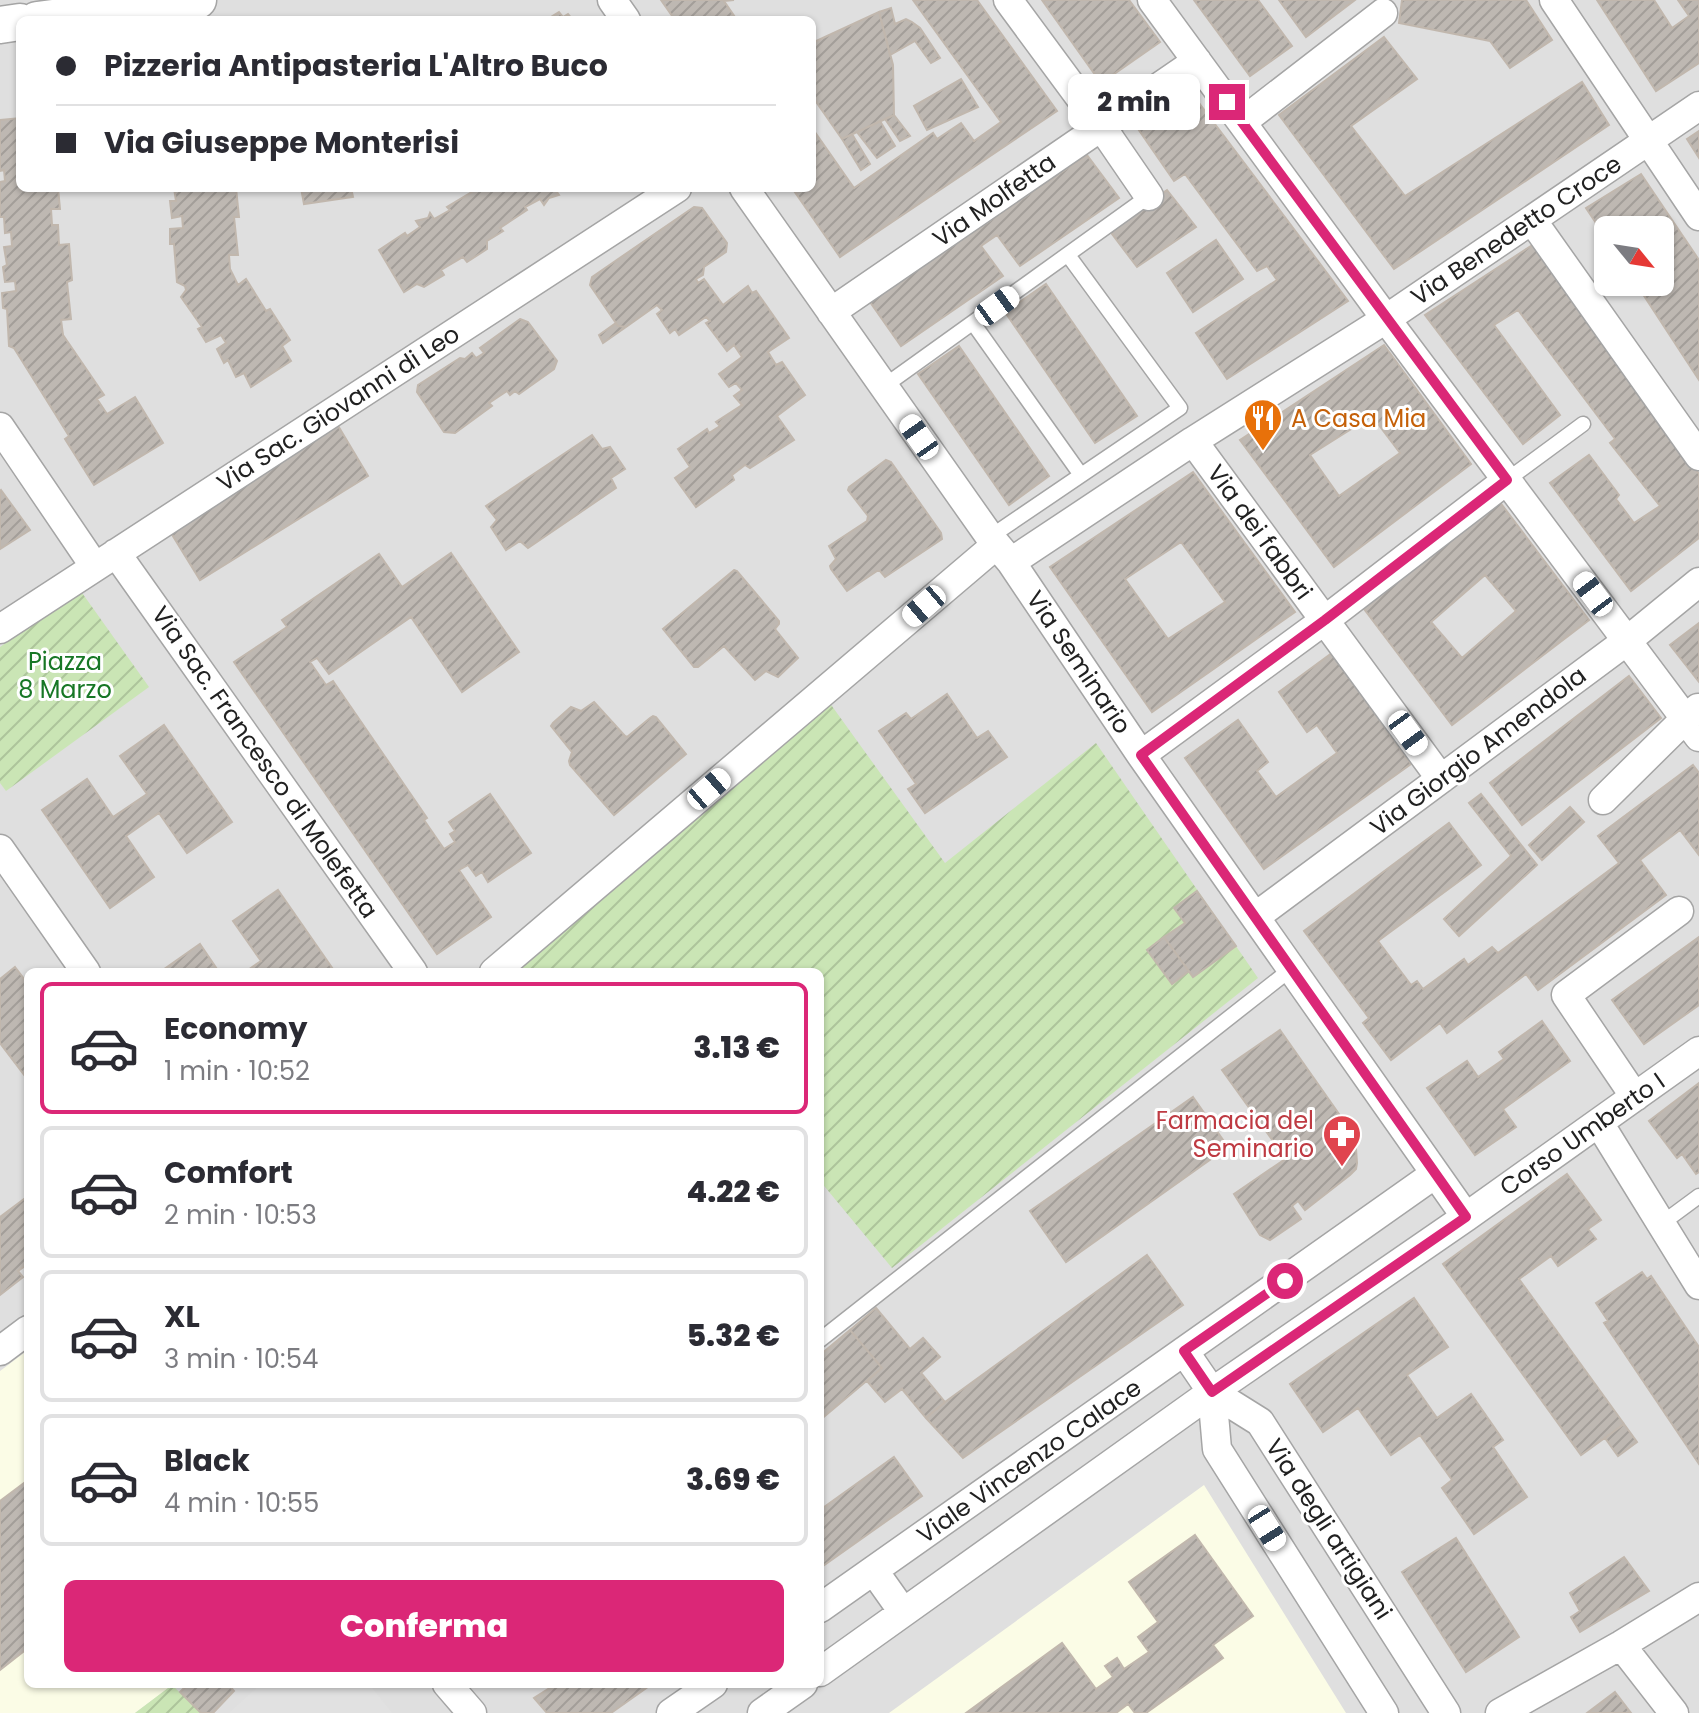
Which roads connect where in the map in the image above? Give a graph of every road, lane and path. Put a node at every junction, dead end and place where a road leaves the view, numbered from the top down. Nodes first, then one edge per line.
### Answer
1 (198, 0) edge
2 (1008, 0) edge
3 (1152, 0) edge
4 (1554, 0) edge
5 (1383, 13) dead end
6 (69, 16) edge
7 (1197, 61) junction
8 (1699, 106) edge
9 (1242, 122) junction
10 (1101, 126) junction
11 (1648, 140) junction
12 (671, 192) edge
13 (747, 192) edge
14 (1149, 196) joint
15 (1699, 216) edge
16 (1532, 220) junction
17 (1068, 255) junction
18 (831, 312) junction
19 (1386, 319) junction
20 (973, 323) junction
21 (883, 387) junction
22 (1583, 424) dead end
23 (2, 436) edge
24 (1193, 441) junction
25 (1699, 456) edge
26 (1081, 475) junction
27 (1507, 480) junction
28 (999, 548) junction
29 (105, 560) junction
30 (1699, 582) edge
31 (1325, 620) junction
32 (0, 629) edge
33 (1628, 640) junction
34 (1695, 721) edge
35 (1141, 755) junction
36 (1441, 779) junction
37 (1603, 800) dead end
38 (0, 849) edge
39 (1679, 911) dead end
40 (1255, 917) junction
41 (83, 968) edge
42 (410, 968) edge
43 (499, 968) edge
44 (1291, 969) junction
45 (1699, 1051) edge
46 (1635, 1097) junction
47 (1599, 1123) junction
48 (1435, 1174) junction
49 (1699, 1196) edge
50 (1466, 1217) junction
51 (1661, 1224) junction
52 (1699, 1285) edge
53 (24, 1333) edge
54 (824, 1337) edge
55 (0, 1351) edge
56 (1184, 1351) junction
57 (1212, 1392) junction
58 (874, 1571) junction
59 (1699, 1597) edge
60 (824, 1605) edge
61 (903, 1612) junction
62 (1621, 1645) junction
63 (824, 1669) edge
64 (450, 1688) edge
65 (707, 1688) edge
66 (797, 1688) edge
67 (472, 1713) edge
68 (671, 1713) edge
69 (762, 1713) edge
70 (1384, 1713) edge
71 (1446, 1713) edge
72 (1500, 1713) edge
73 (1674, 1713) edge

1 - 6 street
2 - 10 street
3 - 7 street
4 - 11 street
5 - 9 street
7 - 9 street
7 - 10 street, Via Molfetta
8 - 11 street, Via Benedetto Croce
9 - 19 street
10 - 14 street
10 - 18 street, Via Molfetta
11 - 15 street
11 - 16 street, Via Benedetto Croce
12 - 29 street, Via Sac. Giovanni di Leo
13 - 18 street, Via Seminario
14 - 17 lane
16 - 19 street, Via Benedetto Croce
16 - 25 street
17 - 20 lane
17 - 26 lane
18 - 21 street, Via Seminario
19 - 24 street, Via Benedetto Croce
19 - 27 street
20 - 21 lane
20 - 26 lane
21 - 28 street, Via Seminario
22 - 27 lane
23 - 29 street, Via Sac. Francesco di Molefetta
24 - 28 street, Via Benedetto Croce
24 - 31 street, Via dei fabbri
26 - 28 lane
27 - 31 street
27 - 33 street
28 - 35 street, Via Seminario
28 - 43 street, Via Benedetto Croce
29 - 32 street, Via Sac. Giovanni di Leo
29 - 42 street, Via Sac. Francesco di Molefetta
30 - 33 street, Via Giorgio Amendola
31 - 35 street
31 - 36 street, Via dei fabbri
33 - 34 street
33 - 36 street, Via Giorgio Amendola
34 - 37 street
35 - 40 street, Via Seminario
36 - 40 street, Via Giorgio Amendola
38 - 41 street
39 - 46 street
40 - 44 street, Via Seminario
44 - 48 street, Via Seminario
44 - 54 lane
45 - 46 street, Corso Umberto I
46 - 47 street, Corso Umberto I
47 - 50 street, Corso Umberto I
47 - 51 street
48 - 50 street, Via Seminario
48 - 56 street, Viale Vincenzo Calace
49 - 51 lane
50 - 57 street, Viale Vincenzo Calace
51 - 52 street
53 - 55 street
56 - 57 street
56 - 58 street, Viale Vincenzo Calace
57 - 61 street, Viale Vincenzo Calace
57 - 70 street
57 - 71 street, Via degli artigiani
58 - 60 street, Viale Vincenzo Calace
58 - 61 street
59 - 62 street
61 - 63 street, Viale Vincenzo Calace
62 - 72 street
62 - 73 street
64 - 67 street
65 - 68 street
66 - 69 street

